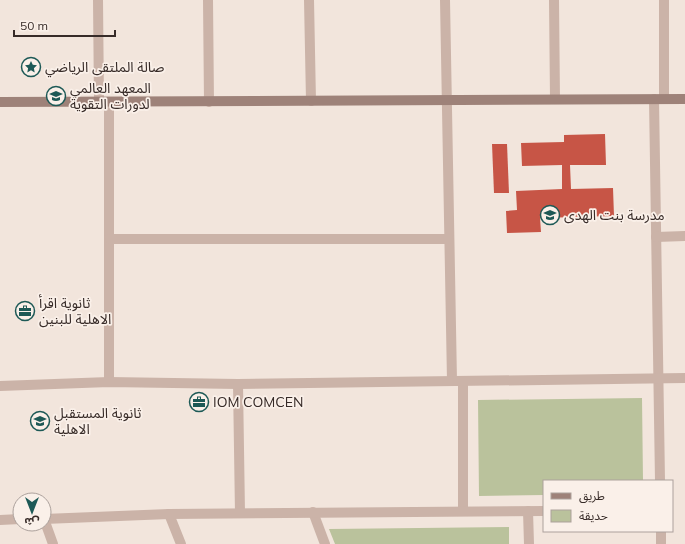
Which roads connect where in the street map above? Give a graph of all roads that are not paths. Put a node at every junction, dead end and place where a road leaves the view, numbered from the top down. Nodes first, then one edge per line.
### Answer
1 (98, 0) edge
2 (208, 0) edge
3 (309, 0) edge
4 (445, 0) edge
5 (554, 0) edge
6 (664, 0) edge
7 (555, 99) junction
8 (659, 99) junction
9 (685, 99) edge
10 (447, 100) junction
11 (311, 101) junction
12 (0, 102) edge
13 (104, 102) junction
14 (209, 102) junction
15 (685, 236) edge
16 (656, 237) junction
17 (110, 239) junction
18 (450, 239) junction
19 (685, 378) edge
20 (658, 379) junction
21 (109, 382) junction
22 (452, 382) junction
23 (463, 382) junction
24 (238, 384) junction
25 (0, 386) edge
26 (660, 480) edge
27 (463, 511) junction
28 (528, 511) junction
29 (543, 511) edge
30 (312, 512) junction
31 (240, 513) junction
32 (169, 514) junction
33 (12, 519) edge
34 (52, 519) edge
35 (0, 520) edge
36 (49, 532) edge
37 (661, 532) edge
38 (53, 544) edge
39 (181, 544) edge
40 (324, 544) edge
41 (529, 544) edge
42 (661, 544) edge

1 - 13 street
2 - 14 street
3 - 11 street
4 - 10 street
5 - 7 street
6 - 8 street
7 - 8 street
7 - 10 street
8 - 9 street
8 - 16 street
10 - 11 street
10 - 18 street
11 - 14 street
12 - 13 street
13 - 14 street
13 - 17 street
15 - 16 street
16 - 20 street
17 - 18 street
17 - 21 street
18 - 22 street
19 - 20 street
20 - 23 street
20 - 26 street
21 - 24 street
21 - 25 street
22 - 23 street
22 - 24 street
23 - 27 street
24 - 31 street
27 - 28 street
27 - 30 street
28 - 29 street
28 - 41 street
30 - 31 street
30 - 40 street
31 - 32 street
32 - 34 street
32 - 39 street
33 - 35 street
36 - 38 street
37 - 42 street

